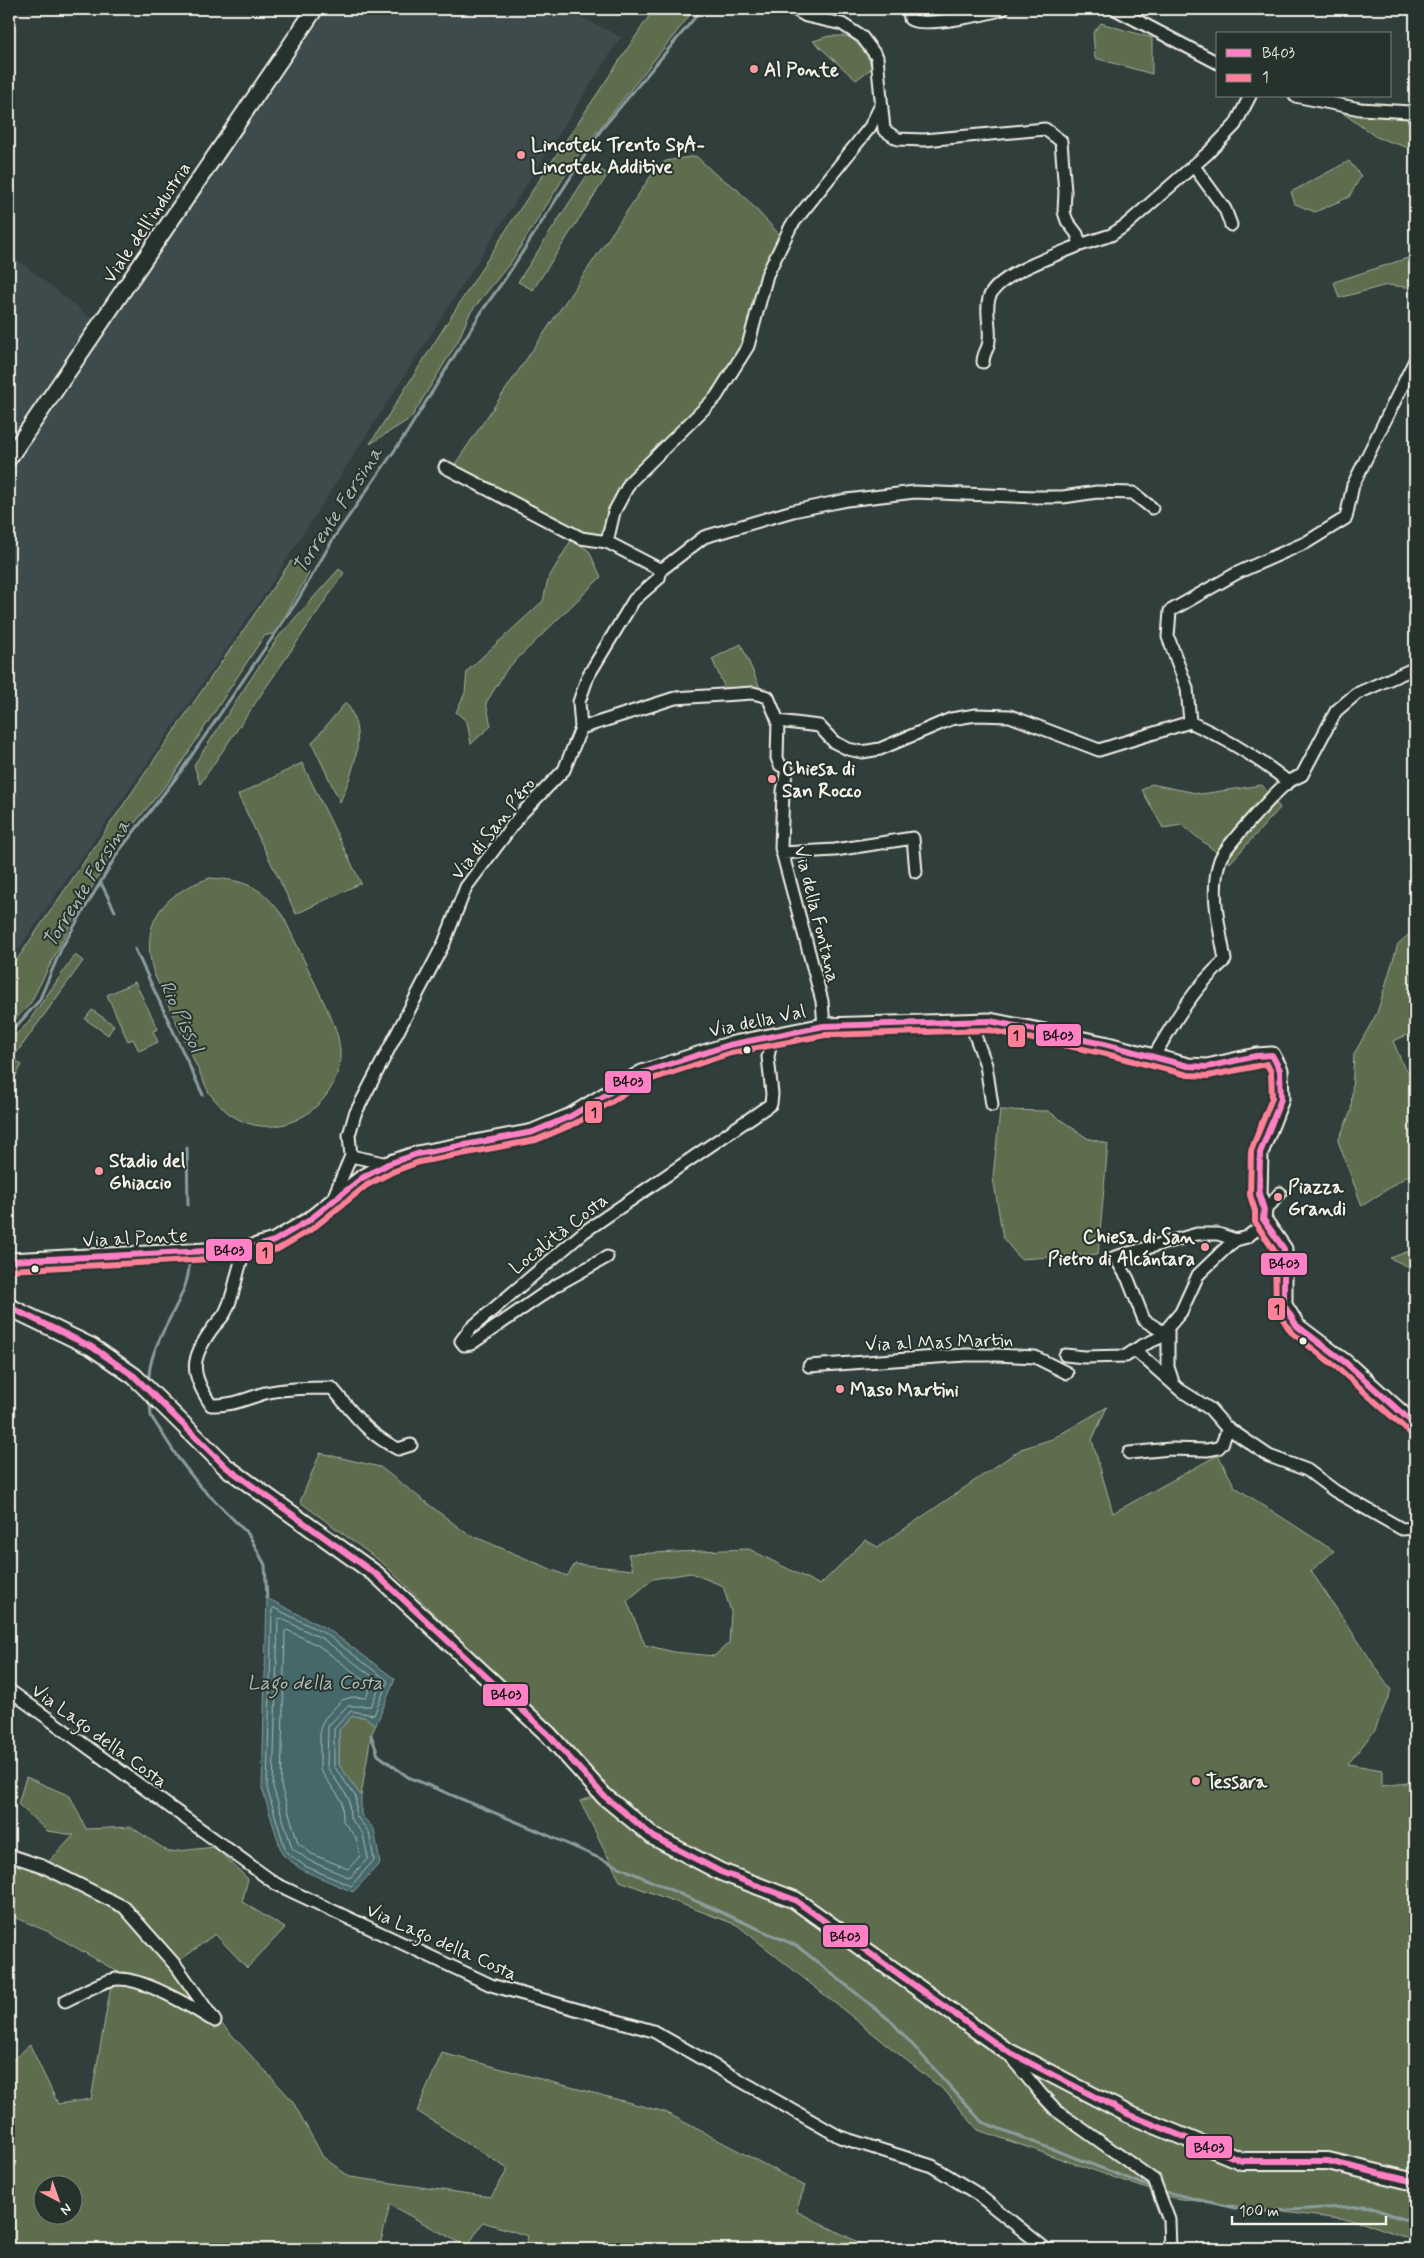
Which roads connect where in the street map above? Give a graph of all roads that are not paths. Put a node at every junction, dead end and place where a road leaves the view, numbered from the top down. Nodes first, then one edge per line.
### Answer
1 (316, 9) edge
2 (794, 9) edge
3 (909, 9) edge
4 (1003, 9) edge
5 (1115, 9) edge
6 (1216, 62) edge
7 (1249, 98) edge
8 (1305, 98) edge
9 (881, 105) junction
10 (1415, 119) edge
11 (1193, 165) junction
12 (1231, 225) dead end
13 (1080, 244) junction
14 (1415, 360) edge
15 (984, 362) dead end
16 (9, 457) edge
17 (445, 467) dead end
18 (1152, 508) dead end
19 (608, 542) junction
20 (661, 570) junction
21 (1415, 668) edge
22 (778, 721) junction
23 (1190, 722) junction
24 (581, 728) junction
25 (1287, 781) junction
26 (782, 853) junction
27 (916, 872) dead end
28 (970, 1022) junction
29 (824, 1026) junction
30 (772, 1037) junction
31 (1154, 1056) junction
32 (992, 1105) dead end
33 (349, 1161) junction
34 (388, 1164) junction
35 (362, 1178) junction
36 (1280, 1193) dead end
37 (332, 1201) junction
38 (1263, 1213) junction
39 (1236, 1240) junction
40 (246, 1249) junction
41 (607, 1257) dead end
42 (9, 1262) edge
43 (9, 1307) edge
44 (1166, 1330) junction
45 (1136, 1351) junction
46 (1065, 1355) dead end
47 (809, 1366) dead end
48 (1067, 1373) dead end
49 (1173, 1382) junction
50 (1415, 1425) edge
51 (1228, 1428) junction
52 (411, 1444) dead end
53 (1129, 1453) dead end
54 (1415, 1528) edge
55 (9, 1690) edge
56 (9, 1856) edge
57 (65, 2000) dead end
58 (1005, 2050) junction
59 (1415, 2182) edge
60 (1046, 2249) edge
61 (1170, 2249) edge

1 - 16 street, Viale dell'industria
2 - 9 street
3 - 4 street
5 - 6 street
7 - 11 street
8 - 10 street
9 - 13 street
9 - 19 street
11 - 12 street
11 - 13 street
13 - 15 street
14 - 23 street
17 - 19 street
18 - 20 street
19 - 20 street
20 - 24 street
21 - 25 street
22 - 23 street
22 - 24 street, Via della Fontana
22 - 26 street, Via della Fontana
23 - 25 street
24 - 33 street, Via di San Péro
25 - 31 street
26 - 27 street
26 - 29 street, Via della Fontana
28 - 29 street, Via della Val
28 - 31 street, Via della Val
28 - 32 street
29 - 30 street, Via della Val
30 - 34 street, Via della Val
30 - 41 street, Località Costa
31 - 38 street, Via della Val
33 - 34 street
33 - 35 street
33 - 37 street
34 - 35 street, Via al Ponte
35 - 37 street, Via al Ponte
36 - 38 street
37 - 40 street, Via al Ponte
38 - 39 street
38 - 50 street
39 - 44 street
39 - 44 street
40 - 42 street, Via al Ponte
40 - 52 street
43 - 58 main road
44 - 45 street
44 - 49 street
45 - 46 street
45 - 49 street
47 - 48 street, Via al Mas Martin
49 - 51 street
51 - 53 street
51 - 54 street
55 - 60 street, Via Lago della Costa
56 - 57 street
58 - 59 main road
58 - 61 street

